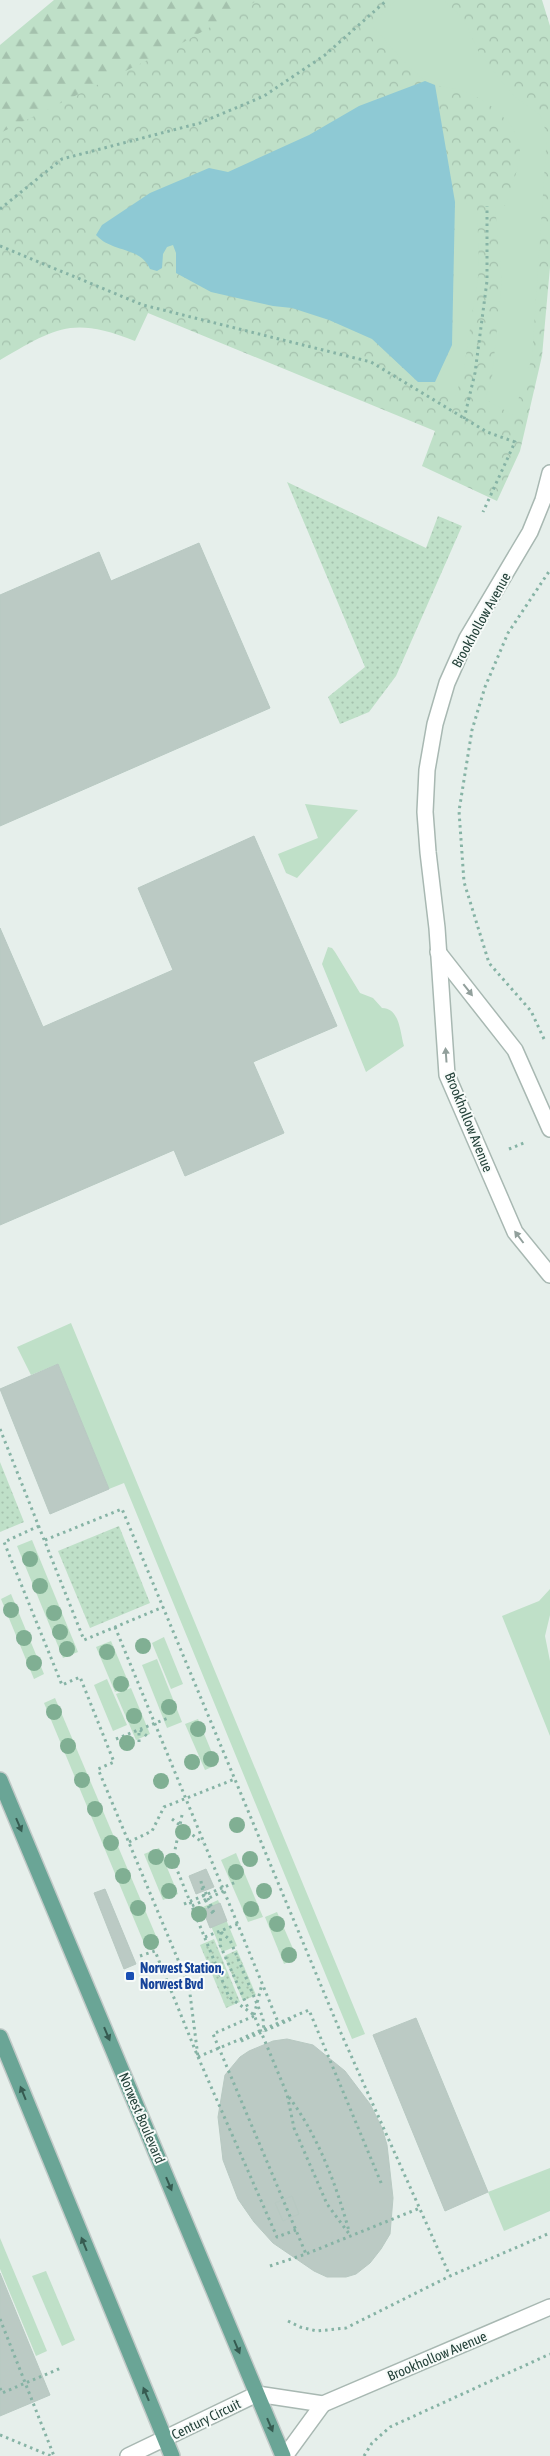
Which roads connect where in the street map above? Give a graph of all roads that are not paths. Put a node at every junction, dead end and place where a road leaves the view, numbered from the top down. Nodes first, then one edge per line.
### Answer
1 (550, 473) edge
2 (438, 952) junction
3 (550, 1129) edge
4 (550, 1275) edge
5 (0, 1780) edge
6 (0, 2037) edge
7 (550, 2307) edge
8 (257, 2394) junction
9 (323, 2404) junction
10 (165, 2439) junction
11 (128, 2456) edge
12 (172, 2456) edge
13 (284, 2456) edge

1 - 2 street, Brookhollow Avenue
2 -> 3 street
4 -> 2 street, Brookhollow Avenue
5 -> 8 main road, Norwest Boulevard
10 -> 6 main road
7 - 9 street, Brookhollow Avenue
8 - 9 street
8 - 10 street, Century Circuit
8 -> 13 main road, Norwest Boulevard
9 - 13 street
10 - 11 street, Century Circuit
10 - 12 main road

